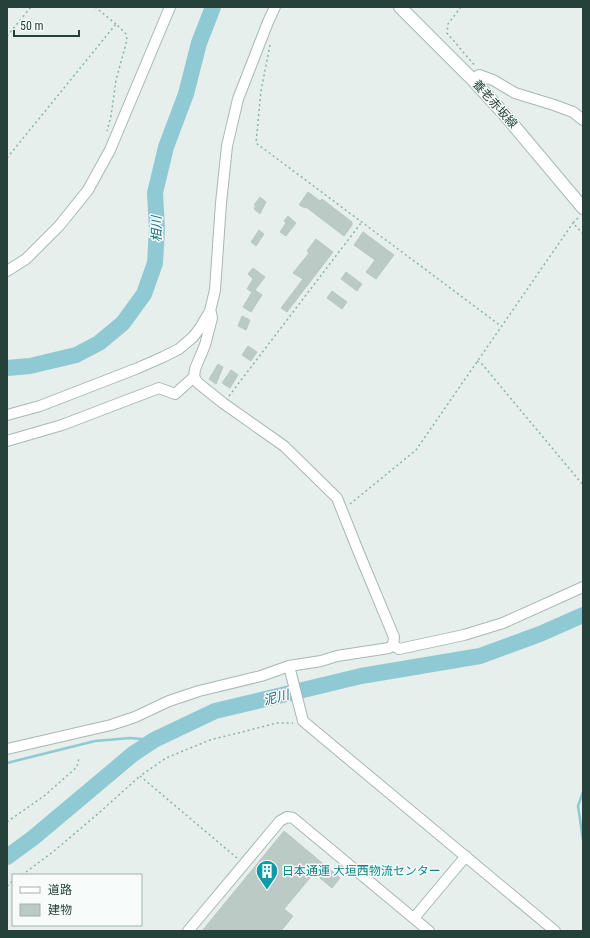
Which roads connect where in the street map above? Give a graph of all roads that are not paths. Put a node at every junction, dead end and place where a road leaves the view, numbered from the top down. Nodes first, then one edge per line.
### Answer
1 (170, 7) edge
2 (275, 7) edge
3 (400, 7) edge
4 (475, 77) junction
5 (583, 120) edge
6 (581, 212) edge
7 (7, 271) edge
8 (210, 311) junction
9 (194, 377) junction
10 (7, 415) edge
11 (7, 442) edge
12 (583, 587) edge
13 (393, 645) junction
14 (290, 670) junction
15 (7, 749) edge
16 (466, 856) junction
17 (414, 918) junction
18 (188, 931) edge
19 (429, 931) edge
20 (555, 931) edge

1 - 7 street
2 - 8 street
3 - 4 main road, 養老赤坂線
4 - 5 street
4 - 6 main road, 養老赤坂線
8 - 9 street
8 - 10 street
9 - 11 street
9 - 13 street
12 - 13 street
13 - 14 street
14 - 15 street
14 - 16 street
16 - 17 street
16 - 20 street
17 - 18 street
17 - 19 street

